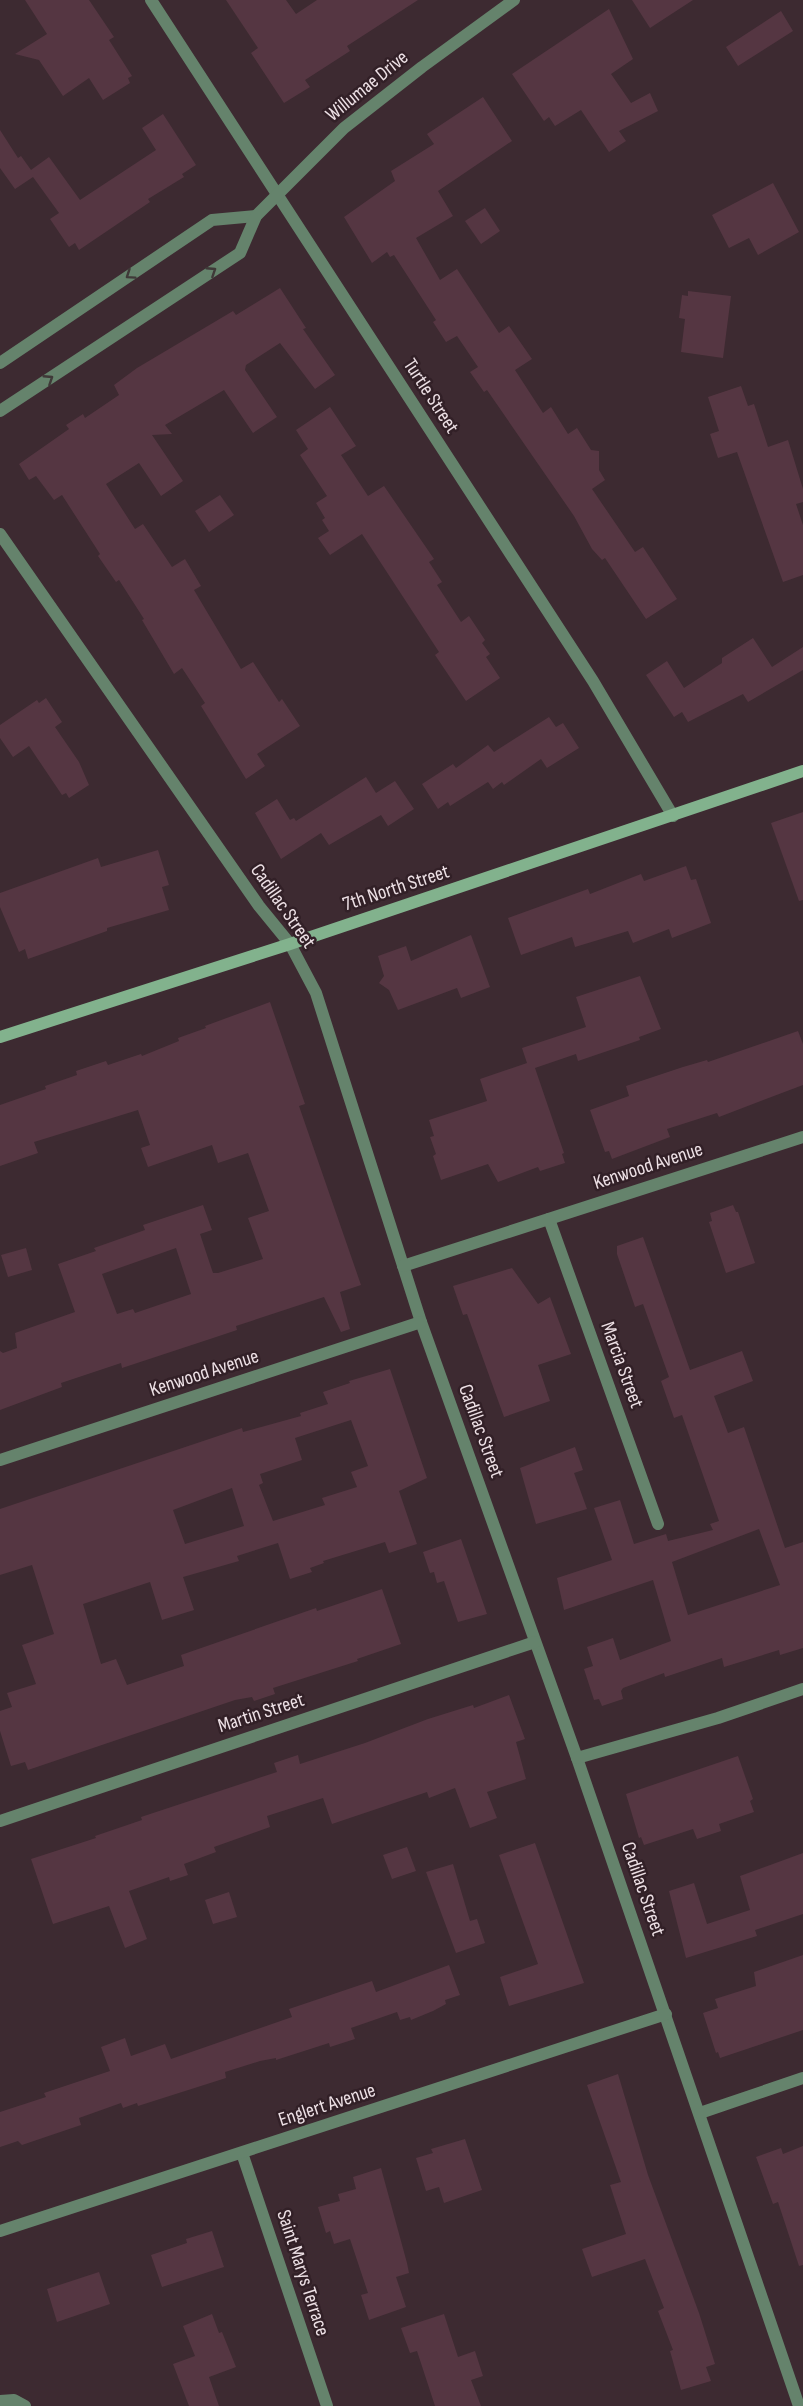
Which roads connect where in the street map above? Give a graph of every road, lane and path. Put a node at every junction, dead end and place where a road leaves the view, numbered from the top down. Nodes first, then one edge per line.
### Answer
1 (151, 0) edge
2 (514, 0) edge
3 (277, 196) junction
4 (256, 216) junction
5 (0, 363) edge
6 (0, 411) edge
7 (0, 534) edge
8 (803, 771) edge
9 (673, 816) junction
10 (290, 944) junction
11 (0, 1037) edge
12 (803, 1137) edge
13 (549, 1219) junction
14 (403, 1266) junction
15 (421, 1322) junction
16 (0, 1460) edge
17 (658, 1524) dead end
18 (535, 1642) junction
19 (803, 1689) edge
20 (577, 1758) junction
21 (0, 1821) edge
22 (666, 2014) junction
23 (803, 2079) edge
24 (700, 2113) junction
25 (242, 2152) junction
26 (0, 2231) edge
27 (0, 2401) edge
28 (25, 2406) edge
29 (327, 2406) edge
30 (800, 2406) edge

1 - 3 street, Turtle Street
2 - 3 street, Willumae Drive
3 - 4 street, Willumae Drive
3 - 9 street, Turtle Street
4 -> 5 street
6 -> 4 street, Willumae Drive
7 - 10 street, Cadillac Street
8 - 9 street, 7th North Street
9 - 10 street, 7th North Street
10 - 11 street, 7th North Street
10 - 14 street, Cadillac Street
12 - 13 street, Kenwood Avenue
13 - 14 street, Kenwood Avenue
13 - 17 street, Marcia Street
14 - 15 street, Cadillac Street
15 - 16 street, Kenwood Avenue
15 - 18 street, Cadillac Street
18 - 20 street, Cadillac Street
18 - 21 street, Martin Street
19 - 20 street
20 - 22 street, Cadillac Street
22 - 24 street, Cadillac Street
22 - 25 street, Englert Avenue
23 - 24 street
24 - 30 street, Cadillac Street
25 - 26 street, Englert Avenue
25 - 29 street, Saint Marys Terrace
27 - 28 street

